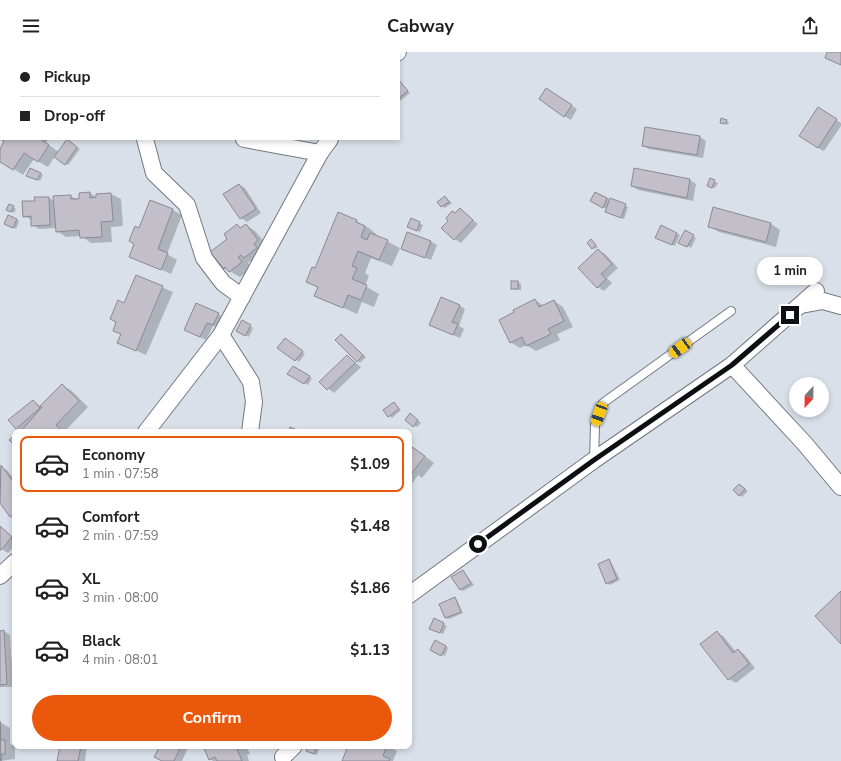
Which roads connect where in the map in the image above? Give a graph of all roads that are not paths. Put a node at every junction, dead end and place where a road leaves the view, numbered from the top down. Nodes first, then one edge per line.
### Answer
1 (145, 140) edge
2 (249, 140) edge
3 (329, 140) edge
4 (320, 153) junction
5 (816, 291) dead end
6 (242, 297) junction
7 (801, 305) junction
8 (841, 306) edge
9 (731, 311) dead end
10 (221, 335) junction
11 (732, 365) junction
12 (148, 429) edge
13 (250, 429) edge
14 (594, 460) junction
15 (841, 488) edge
16 (12, 565) edge
17 (0, 576) edge
18 (412, 593) edge

1 - 6 street
2 - 4 street
3 - 4 street
4 - 6 street
5 - 7 street
6 - 10 street
7 - 8 street
7 - 11 street
9 - 14 lane
10 - 12 street
10 - 13 street
11 - 14 street
11 - 15 street
14 - 18 street
16 - 17 street

